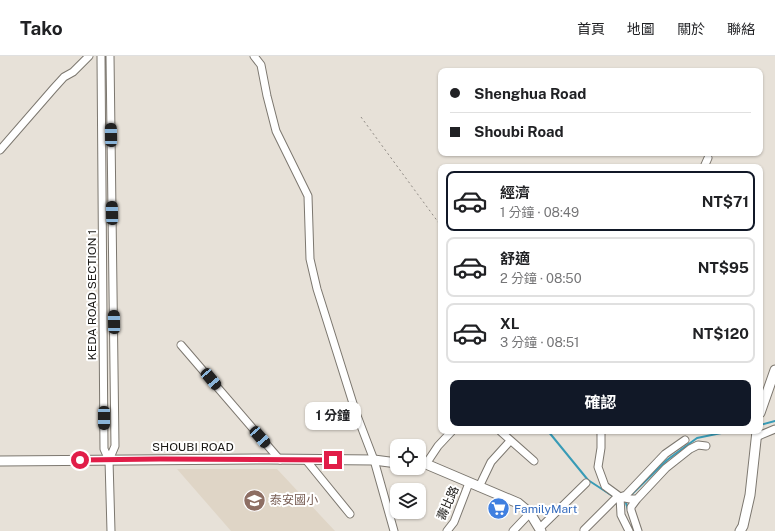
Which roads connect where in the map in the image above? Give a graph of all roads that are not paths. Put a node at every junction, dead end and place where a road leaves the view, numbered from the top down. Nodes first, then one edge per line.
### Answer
1 (89, 56) edge
2 (101, 56) edge
3 (110, 56) edge
4 (254, 56) edge
5 (0, 150) edge
6 (708, 158) dead end
7 (705, 164) edge
8 (181, 345) dead end
9 (775, 370) edge
10 (763, 404) edge
11 (775, 429) edge
12 (763, 432) edge
13 (449, 434) edge
14 (503, 434) edge
15 (601, 434) edge
16 (757, 434) edge
17 (685, 440) dead end
18 (510, 441) junction
19 (706, 446) dead end
20 (0, 460) edge
21 (109, 460) junction
22 (280, 460) junction
23 (306, 460) junction
24 (374, 460) junction
25 (426, 460) edge
26 (534, 461) dead end
27 (390, 462) edge
28 (426, 466) edge
29 (469, 483) junction
30 (586, 483) dead end
31 (479, 487) junction
32 (628, 498) junction
33 (530, 513) junction
34 (350, 514) dead end
35 (540, 530) edge
36 (584, 530) edge
37 (111, 531) edge
38 (394, 531) edge
39 (447, 531) edge
40 (513, 531) edge
41 (629, 531) edge
42 (638, 531) edge
43 (740, 531) edge

1 - 5 street
2 - 21 street, KEDA ROAD SECTION 1
3 - 21 street
4 - 24 street
6 - 7 street
8 - 22 street
9 - 10 main road
11 - 12 street
13 - 25 street
14 - 18 street
15 - 32 street
16 - 43 main road
17 - 32 street
18 - 26 street
18 - 31 street
19 - 32 street
20 - 21 main road, SHOUBI ROAD
21 - 22 main road, SHOUBI ROAD
21 - 37 street
22 - 23 main road, SHOUBI ROAD
23 - 24 main road, SHOUBI ROAD
23 - 34 street
24 - 27 main road, SHOUBI ROAD
24 - 38 street
28 - 29 main road
29 - 31 main road
29 - 39 street, 壽比路
30 - 35 street
31 - 33 main road
32 - 36 street
32 - 41 street
32 - 42 street
33 - 35 main road
33 - 40 street

